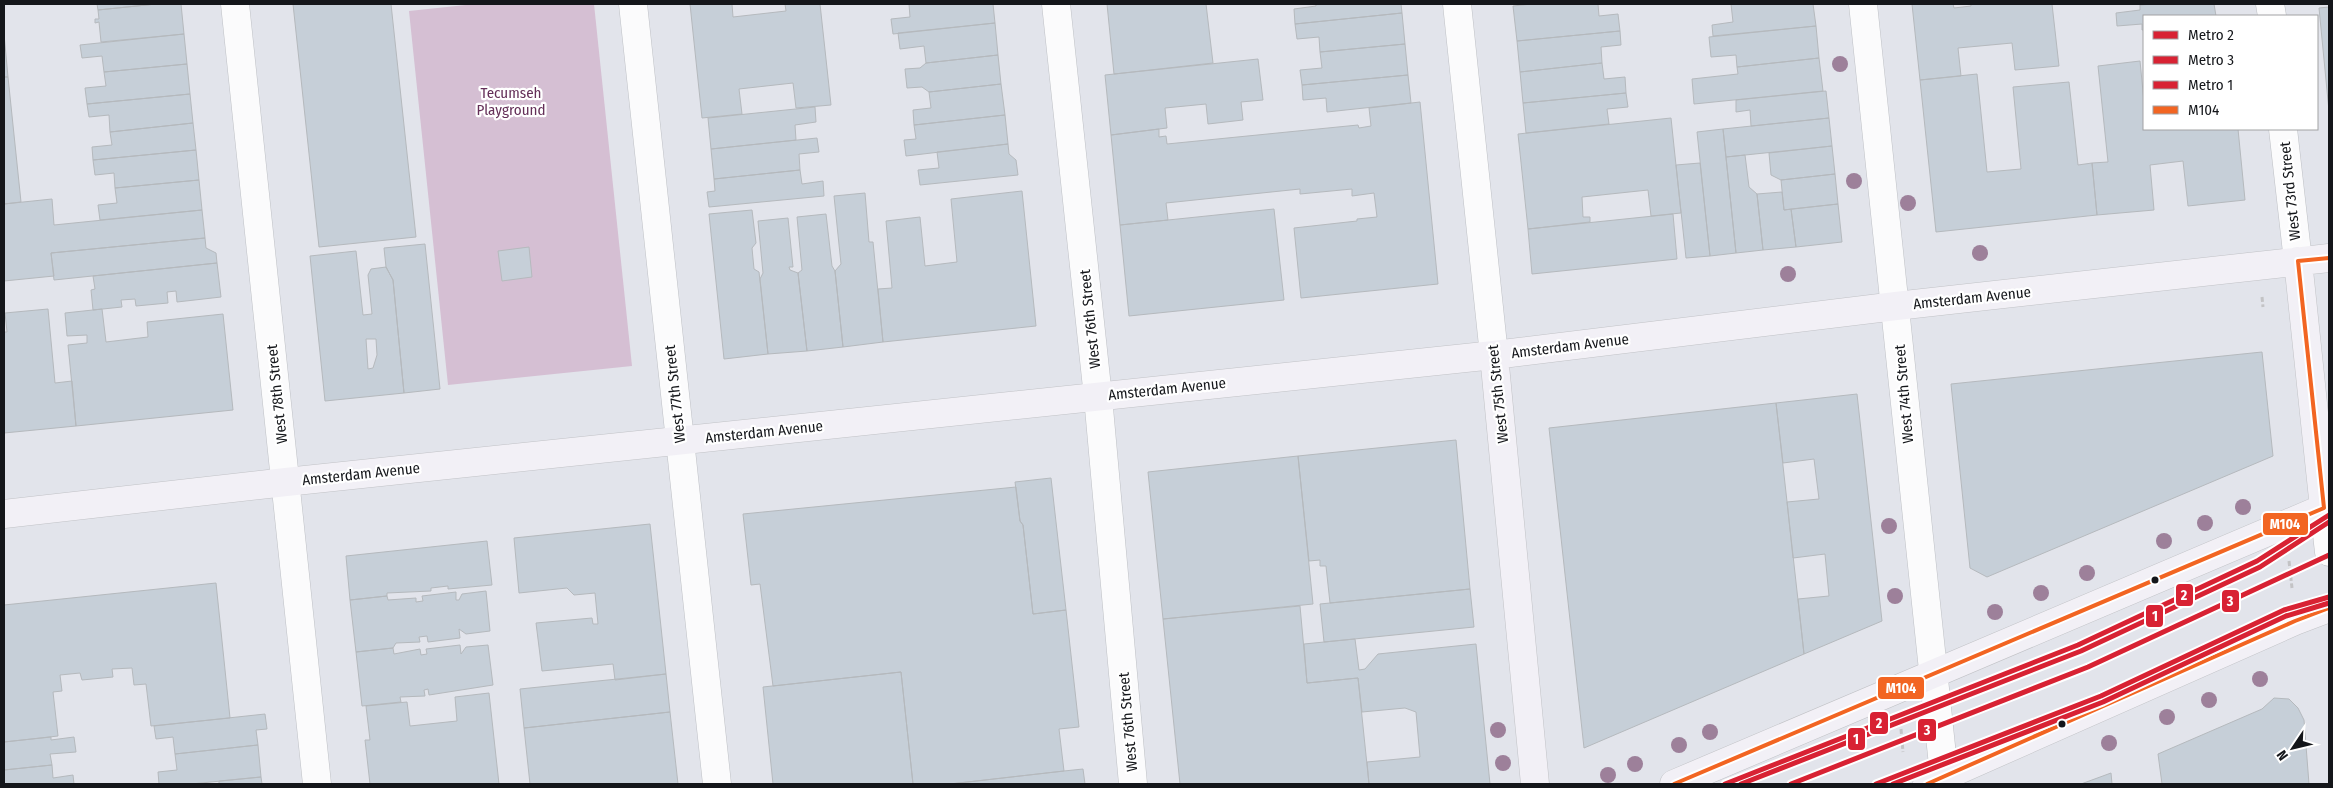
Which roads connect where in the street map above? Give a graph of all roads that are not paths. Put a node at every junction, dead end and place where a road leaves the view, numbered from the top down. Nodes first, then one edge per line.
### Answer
1 (235, 4) edge
2 (634, 4) edge
3 (1056, 4) edge
4 (1457, 4) edge
5 (1863, 4) edge
6 (2284, 130) edge
7 (2329, 258) edge
8 (2298, 261) junction
9 (1896, 306) junction
10 (1494, 355) junction
11 (1098, 397) junction
12 (680, 440) junction
13 (286, 482) junction
14 (2324, 508) junction
15 (4, 514) edge
16 (2329, 552) edge
17 (2329, 608) edge
18 (1932, 676) junction
19 (1938, 782) edge
20 (317, 784) edge
21 (717, 784) edge
22 (1133, 784) edge
23 (1535, 784) edge
24 (1674, 784) edge

1 - 13 street, West 78th Street
2 - 12 street, West 77th Street
3 - 11 street, West 76th Street
4 - 10 street, West 75th Street
5 - 9 street, West 74th Street
6 - 8 street, West 73rd Street
7 - 8 main road, Amsterdam Avenue
8 - 9 main road, Amsterdam Avenue
8 - 14 main road, West 73rd Street
9 - 10 main road, Amsterdam Avenue
9 - 18 street, West 74th Street
10 - 11 main road, Amsterdam Avenue
10 - 23 main road, West 75th Street
11 - 12 main road, Amsterdam Avenue
11 - 22 street, West 76th Street
12 - 13 main road, Amsterdam Avenue
12 - 21 street, West 77th Street
13 - 15 main road, Amsterdam Avenue
13 - 20 street, West 78th Street
14 - 16 street, West 73rd Street
14 - 18 main road
17 - 19 main road
18 - 19 street, West 74th Street
18 - 24 main road

